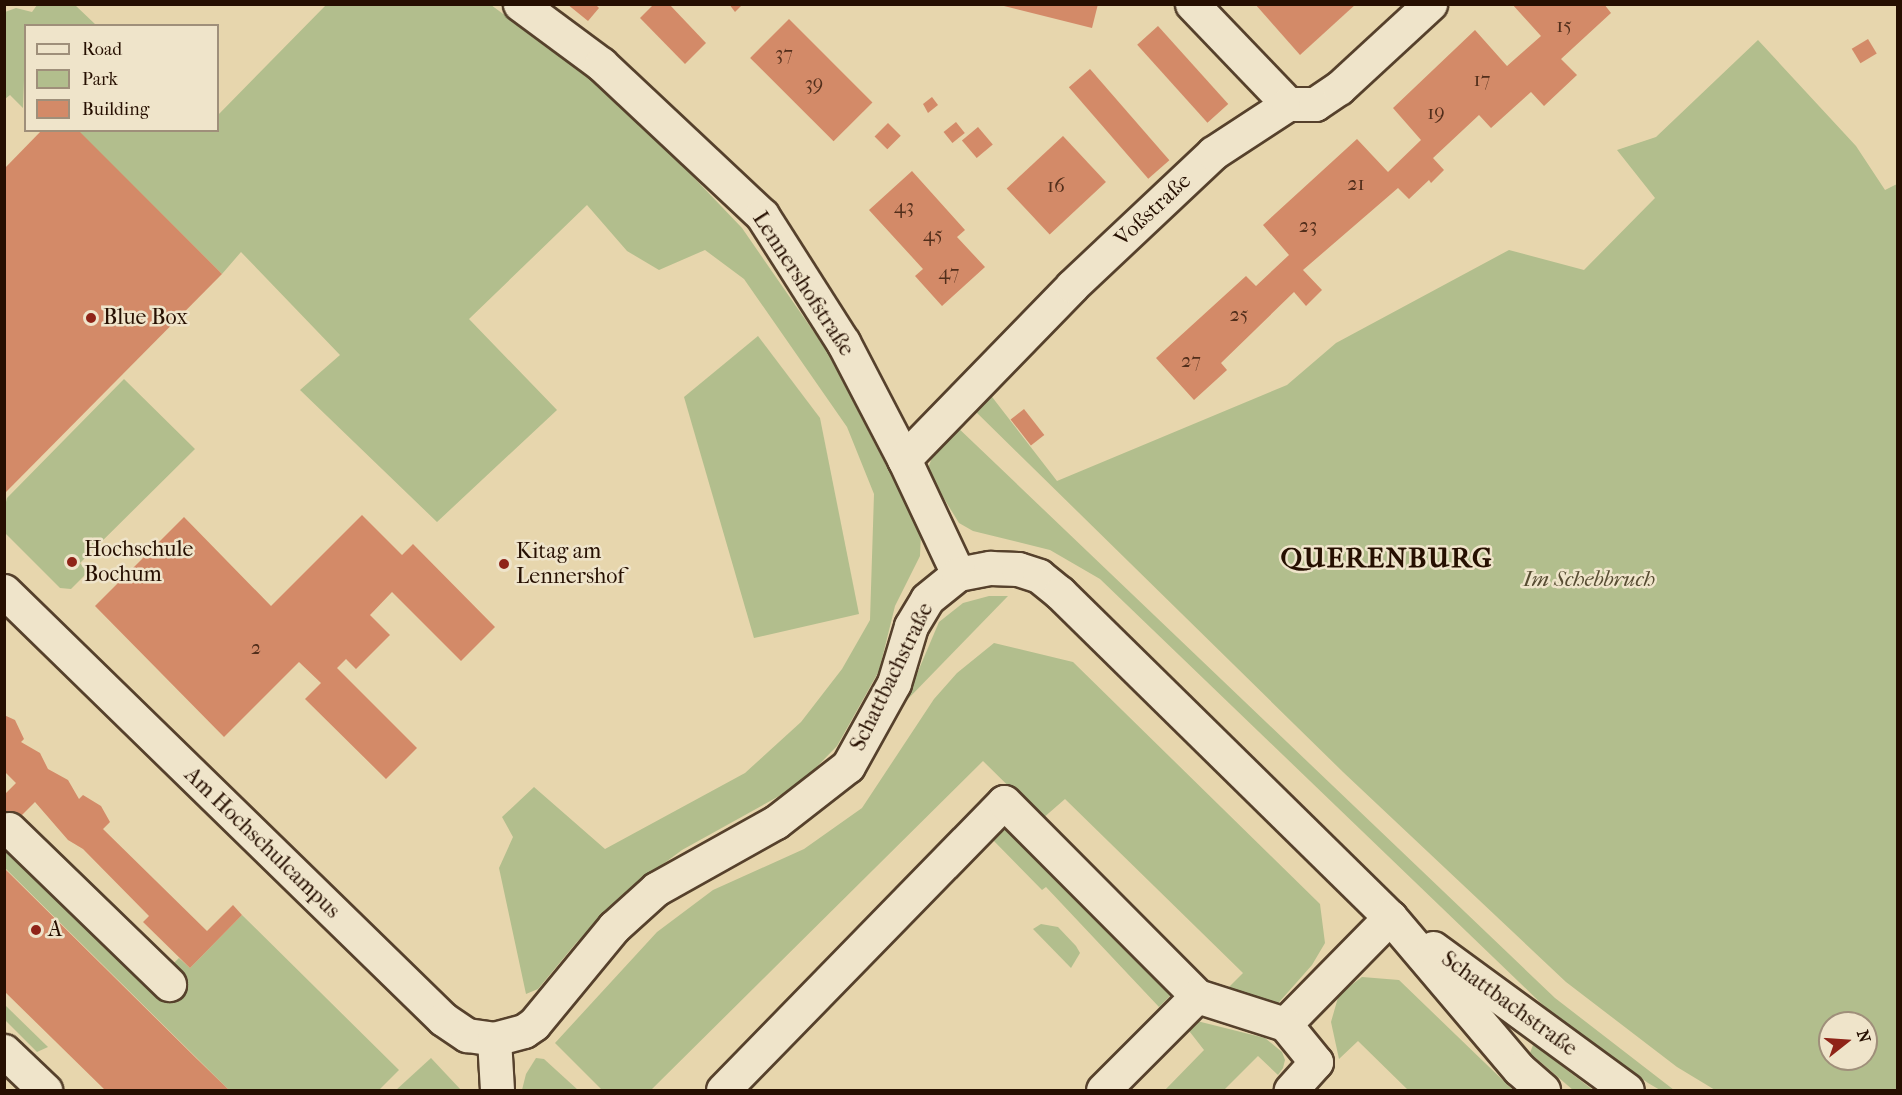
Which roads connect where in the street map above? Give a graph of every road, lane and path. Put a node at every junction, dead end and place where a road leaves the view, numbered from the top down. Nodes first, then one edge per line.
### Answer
1 (520, 4) edge
2 (1192, 4) edge
3 (1430, 4) edge
4 (1288, 104) junction
5 (904, 459) junction
6 (958, 574) junction
7 (4, 591) edge
8 (9, 829) dead end
9 (1390, 917) junction
10 (169, 984) dead end
11 (1197, 996) junction
12 (1285, 1024) junction
13 (494, 1039) junction
14 (4, 1052) edge
15 (45, 1090) edge
16 (497, 1090) edge
17 (723, 1090) edge
18 (1103, 1090) edge
19 (1291, 1090) edge
20 (1543, 1090) edge
21 (1627, 1090) edge

1 - 5 street, Lennershofstraße
2 - 4 street
3 - 4 street, Voßstraße
4 - 5 street, Voßstraße
5 - 6 street, Lennershofstraße
6 - 9 street, Schattbachstraße
6 - 13 street, Schattbachstraße
7 - 13 street, Am Hochschulcampus
8 - 10 street
9 - 12 street
9 - 20 street, Schattbachstraße
9 - 21 street, Schattbachstraße
11 - 12 street
11 - 17 street
11 - 18 street
12 - 19 street
13 - 16 street
14 - 15 street

